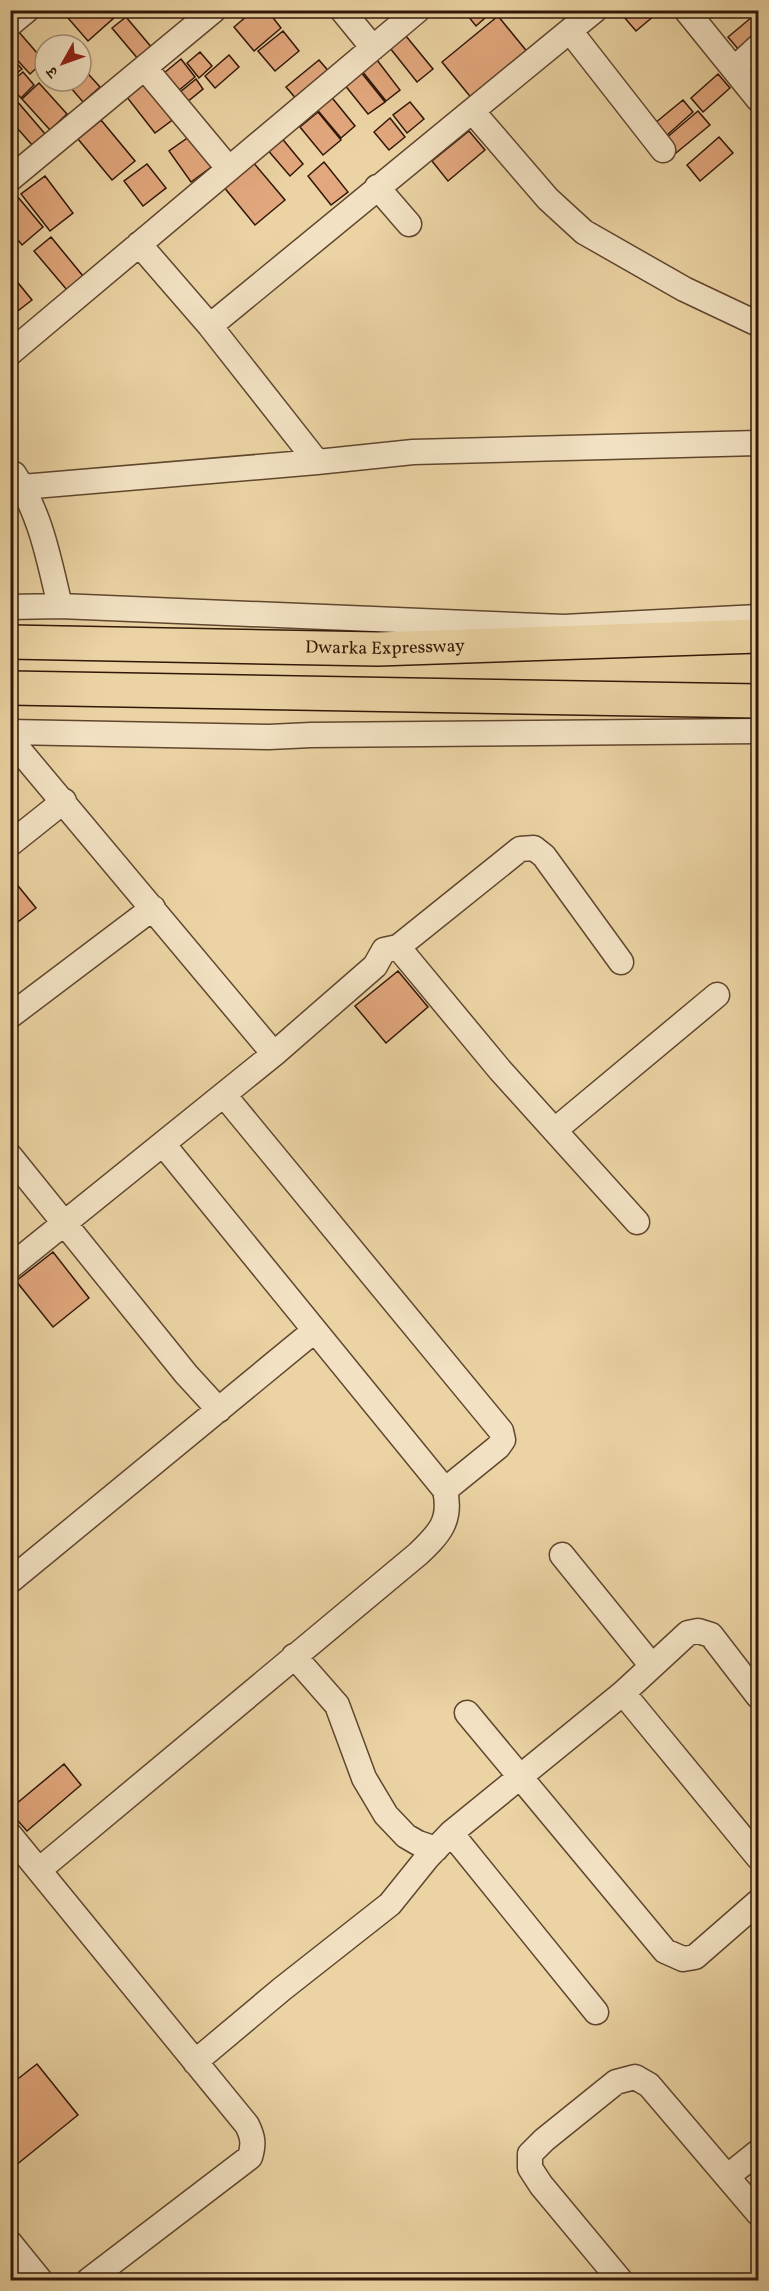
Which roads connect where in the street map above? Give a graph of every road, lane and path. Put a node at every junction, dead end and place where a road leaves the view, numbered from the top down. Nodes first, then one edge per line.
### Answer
1 (27, 10) edge
2 (214, 10) edge
3 (342, 10) edge
4 (418, 10) edge
5 (595, 10) edge
6 (686, 10) edge
7 (10, 24) edge
8 (570, 31) junction
9 (759, 47) edge
10 (373, 48) junction
11 (145, 68) junction
12 (734, 69) junction
13 (759, 99) edge
14 (473, 112) junction
15 (663, 150) dead end
16 (229, 169) junction
17 (10, 179) edge
18 (378, 187) junction
19 (409, 224) dead end
20 (139, 244) junction
21 (759, 324) edge
22 (210, 326) junction
23 (10, 353) edge
24 (759, 443) edge
25 (317, 462) junction
26 (14, 481) edge
27 (60, 606) junction
28 (10, 607) edge
29 (759, 617) edge
30 (759, 636) edge
31 (10, 642) edge
32 (10, 688) edge
33 (759, 701) edge
34 (759, 731) edge
35 (10, 732) edge
36 (10, 739) edge
37 (64, 801) junction
38 (10, 844) edge
39 (153, 908) junction
40 (398, 946) junction
41 (621, 962) dead end
42 (717, 995) dead end
43 (10, 1016) edge
44 (274, 1054) junction
45 (224, 1095) junction
46 (555, 1130) junction
47 (163, 1144) junction
48 (10, 1156) edge
49 (637, 1222) dead end
50 (65, 1223) junction
51 (10, 1267) edge
52 (314, 1331) junction
53 (219, 1410) junction
54 (445, 1490) junction
55 (562, 1555) dead end
56 (10, 1581) edge
57 (294, 1656) junction
58 (652, 1666) junction
59 (623, 1693) junction
60 (759, 1696) edge
61 (467, 1713) dead end
62 (520, 1777) junction
63 (10, 1835) edge
64 (443, 1841) junction
65 (759, 1857) edge
66 (39, 1870) junction
67 (759, 1902) edge
68 (596, 2012) dead end
69 (195, 2062) junction
70 (759, 2152) edge
71 (728, 2176) junction
72 (759, 2213) edge
73 (10, 2244) edge
74 (40, 2280) edge
75 (89, 2280) edge
76 (620, 2280) edge

1 - 7 street
2 - 11 street
3 - 10 street
4 - 10 street
5 - 8 street
6 - 12 street
8 - 14 street
8 - 15 street
9 - 12 street
10 - 16 street
11 - 16 street
11 - 17 street
12 - 13 street
14 - 18 street
14 - 21 street
16 - 20 street
18 - 19 street
18 - 22 street
20 - 22 street
20 - 23 street
22 - 25 street
24 - 25 street
25 - 26 street
26 - 27 street
27 - 28 street
27 - 29 street
30 - 31 highway, Dwarka Expressway
32 - 33 highway
34 - 35 street
36 - 37 street
37 - 38 street
37 - 39 street
39 - 43 street
39 - 44 street
40 - 41 street
40 - 44 street
40 - 46 street
42 - 46 street
44 - 45 street
45 - 47 street
45 - 54 street
46 - 49 street
47 - 50 street
47 - 52 street
48 - 50 street
50 - 51 street
50 - 53 street
52 - 53 street
52 - 54 street
53 - 56 street
54 - 57 street
55 - 58 street
57 - 64 street
57 - 66 street
58 - 59 street
58 - 60 street
59 - 62 street
59 - 65 street
61 - 62 street
62 - 64 street
62 - 67 street
63 - 66 street
64 - 68 street
64 - 69 street
66 - 69 street
69 - 75 street
70 - 71 street
71 - 72 street
71 - 76 street
73 - 74 street

